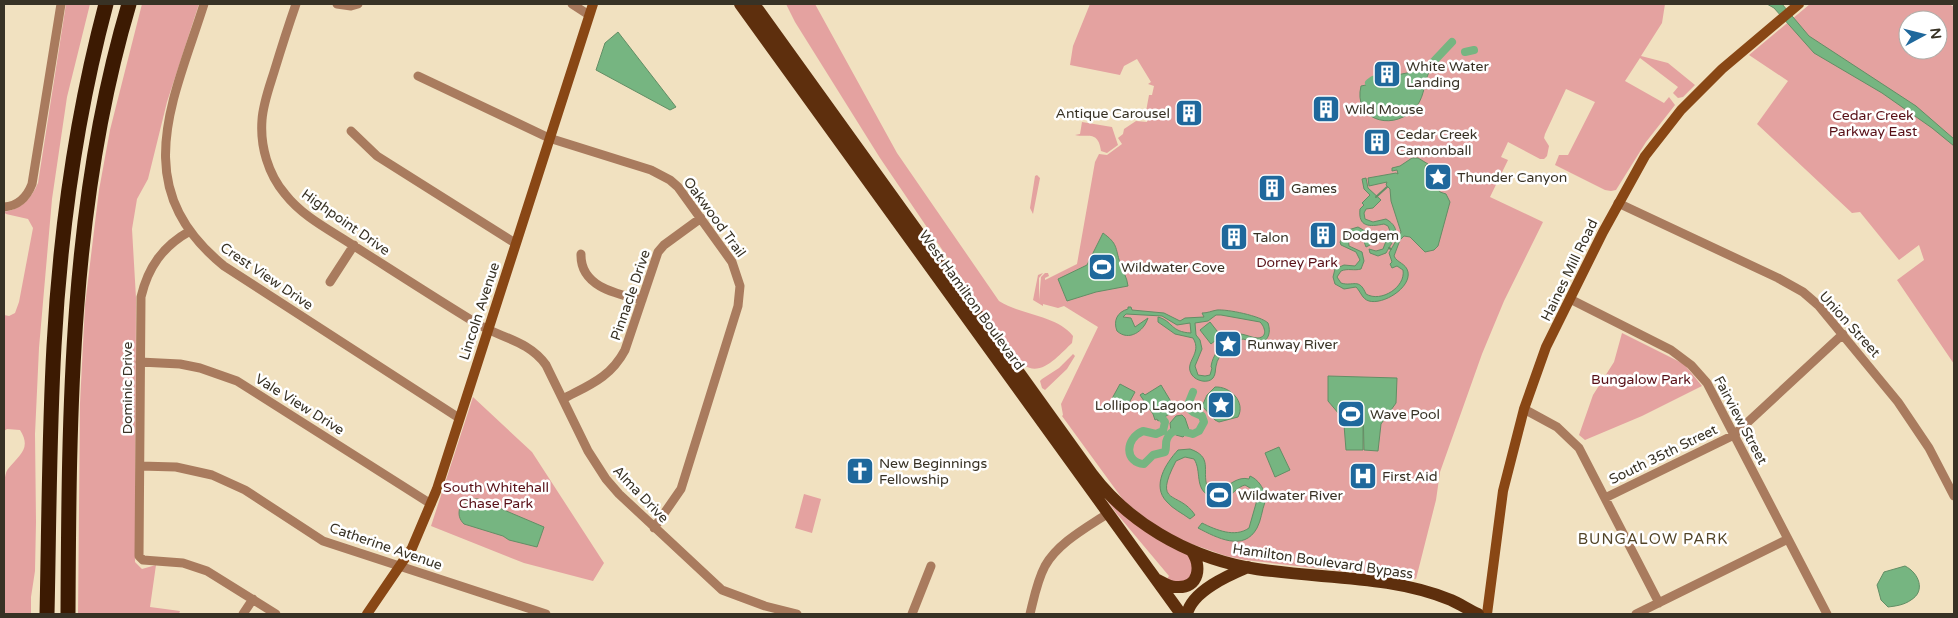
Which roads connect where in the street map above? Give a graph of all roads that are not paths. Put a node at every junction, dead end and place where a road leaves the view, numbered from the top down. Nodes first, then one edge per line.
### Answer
1 (61, 4) edge
2 (106, 4) edge
3 (129, 4) edge
4 (204, 4) edge
5 (296, 4) edge
6 (337, 4) edge
7 (358, 4) edge
8 (572, 4) edge
9 (593, 4) edge
10 (740, 4) edge
11 (754, 4) edge
12 (1796, 6) edge
13 (589, 14) junction
14 (418, 76) dead end
15 (351, 131) dead end
16 (549, 138) junction
17 (1618, 203) junction
18 (4, 207) edge
19 (701, 218) junction
20 (190, 231) junction
21 (515, 243) junction
22 (354, 245) junction
23 (581, 254) dead end
24 (330, 282) dead end
25 (1570, 299) junction
26 (642, 300) junction
27 (487, 330) junction
28 (1843, 334) junction
29 (140, 362) junction
30 (562, 399) junction
31 (1524, 409) junction
32 (459, 418) junction
33 (1734, 434) junction
34 (140, 466) junction
35 (1954, 496) edge
36 (1605, 498) junction
37 (431, 504) junction
38 (1107, 514) junction
39 (654, 528) junction
40 (1788, 539) junction
41 (1191, 550) junction
42 (400, 566) junction
43 (931, 566) dead end
44 (1248, 567) junction
45 (1153, 577) junction
46 (253, 599) junction
47 (1659, 603) junction
48 (764, 610) edge
49 (1032, 613) edge
50 (47, 614) edge
51 (68, 614) edge
52 (243, 614) edge
53 (276, 614) edge
54 (367, 614) edge
55 (546, 614) edge
56 (797, 614) edge
57 (912, 614) edge
58 (1181, 614) edge
59 (1187, 614) edge
60 (1478, 614) edge
61 (1487, 614) edge
62 (1636, 614) edge
63 (1827, 614) edge

1 - 18 street
2 - 50 highway
3 - 51 highway
4 - 20 street, Crest View Drive
5 - 22 street, Highpoint Drive
6 - 7 street
8 - 13 street
9 - 13 street, Lincoln Avenue
10 - 38 main road, West Hamilton Boulevard
11 - 41 main road, West Hamilton Boulevard
12 - 17 street, Haines Mill Road
13 - 16 street, Lincoln Avenue
14 - 16 street, Oakwood Trail
15 - 21 street
16 - 19 street, Oakwood Trail
16 - 21 street, Lincoln Avenue
17 - 25 street, Haines Mill Road
17 - 28 street, Union Street
19 - 26 street, Pinnacle Drive
19 - 39 street, Oakwood Trail
20 - 29 street, Dominic Drive
20 - 32 street, Crest View Drive
21 - 27 street, Lincoln Avenue
22 - 24 street
22 - 27 street, Highpoint Drive
23 - 26 street
25 - 31 street, Haines Mill Road
25 - 33 street, Fairview Street
26 - 30 street, Pinnacle Drive
27 - 30 street, Alma Drive
27 - 32 street, Lincoln Avenue
28 - 33 street, South 35th Street
28 - 35 street, Union Street
29 - 34 street, Dominic Drive
29 - 37 street, Vale View Drive
30 - 39 street, Alma Drive
31 - 36 street
31 - 61 street, Haines Mill Road
32 - 37 street, Lincoln Avenue
33 - 36 street, South 35th Street
33 - 40 street, Fairview Street
34 - 42 street, Catherine Avenue
34 - 46 street, Dominic Drive
36 - 47 street
37 - 42 street, Lincoln Avenue
38 - 45 main road, West Hamilton Boulevard
38 - 49 street
39 - 48 street, Alma Drive
40 - 47 street
40 - 63 street, Fairview Street
41 - 44 main road, Hamilton Boulevard Bypass
41 - 45 main road
42 - 54 street, Lincoln Avenue
42 - 55 street, Catherine Avenue
43 - 57 street
44 - 59 main road
44 - 60 main road, Hamilton Boulevard Bypass
45 - 58 main road, West Hamilton Boulevard
46 - 52 street
46 - 53 street
47 - 62 street
48 - 56 street, Alma Drive

